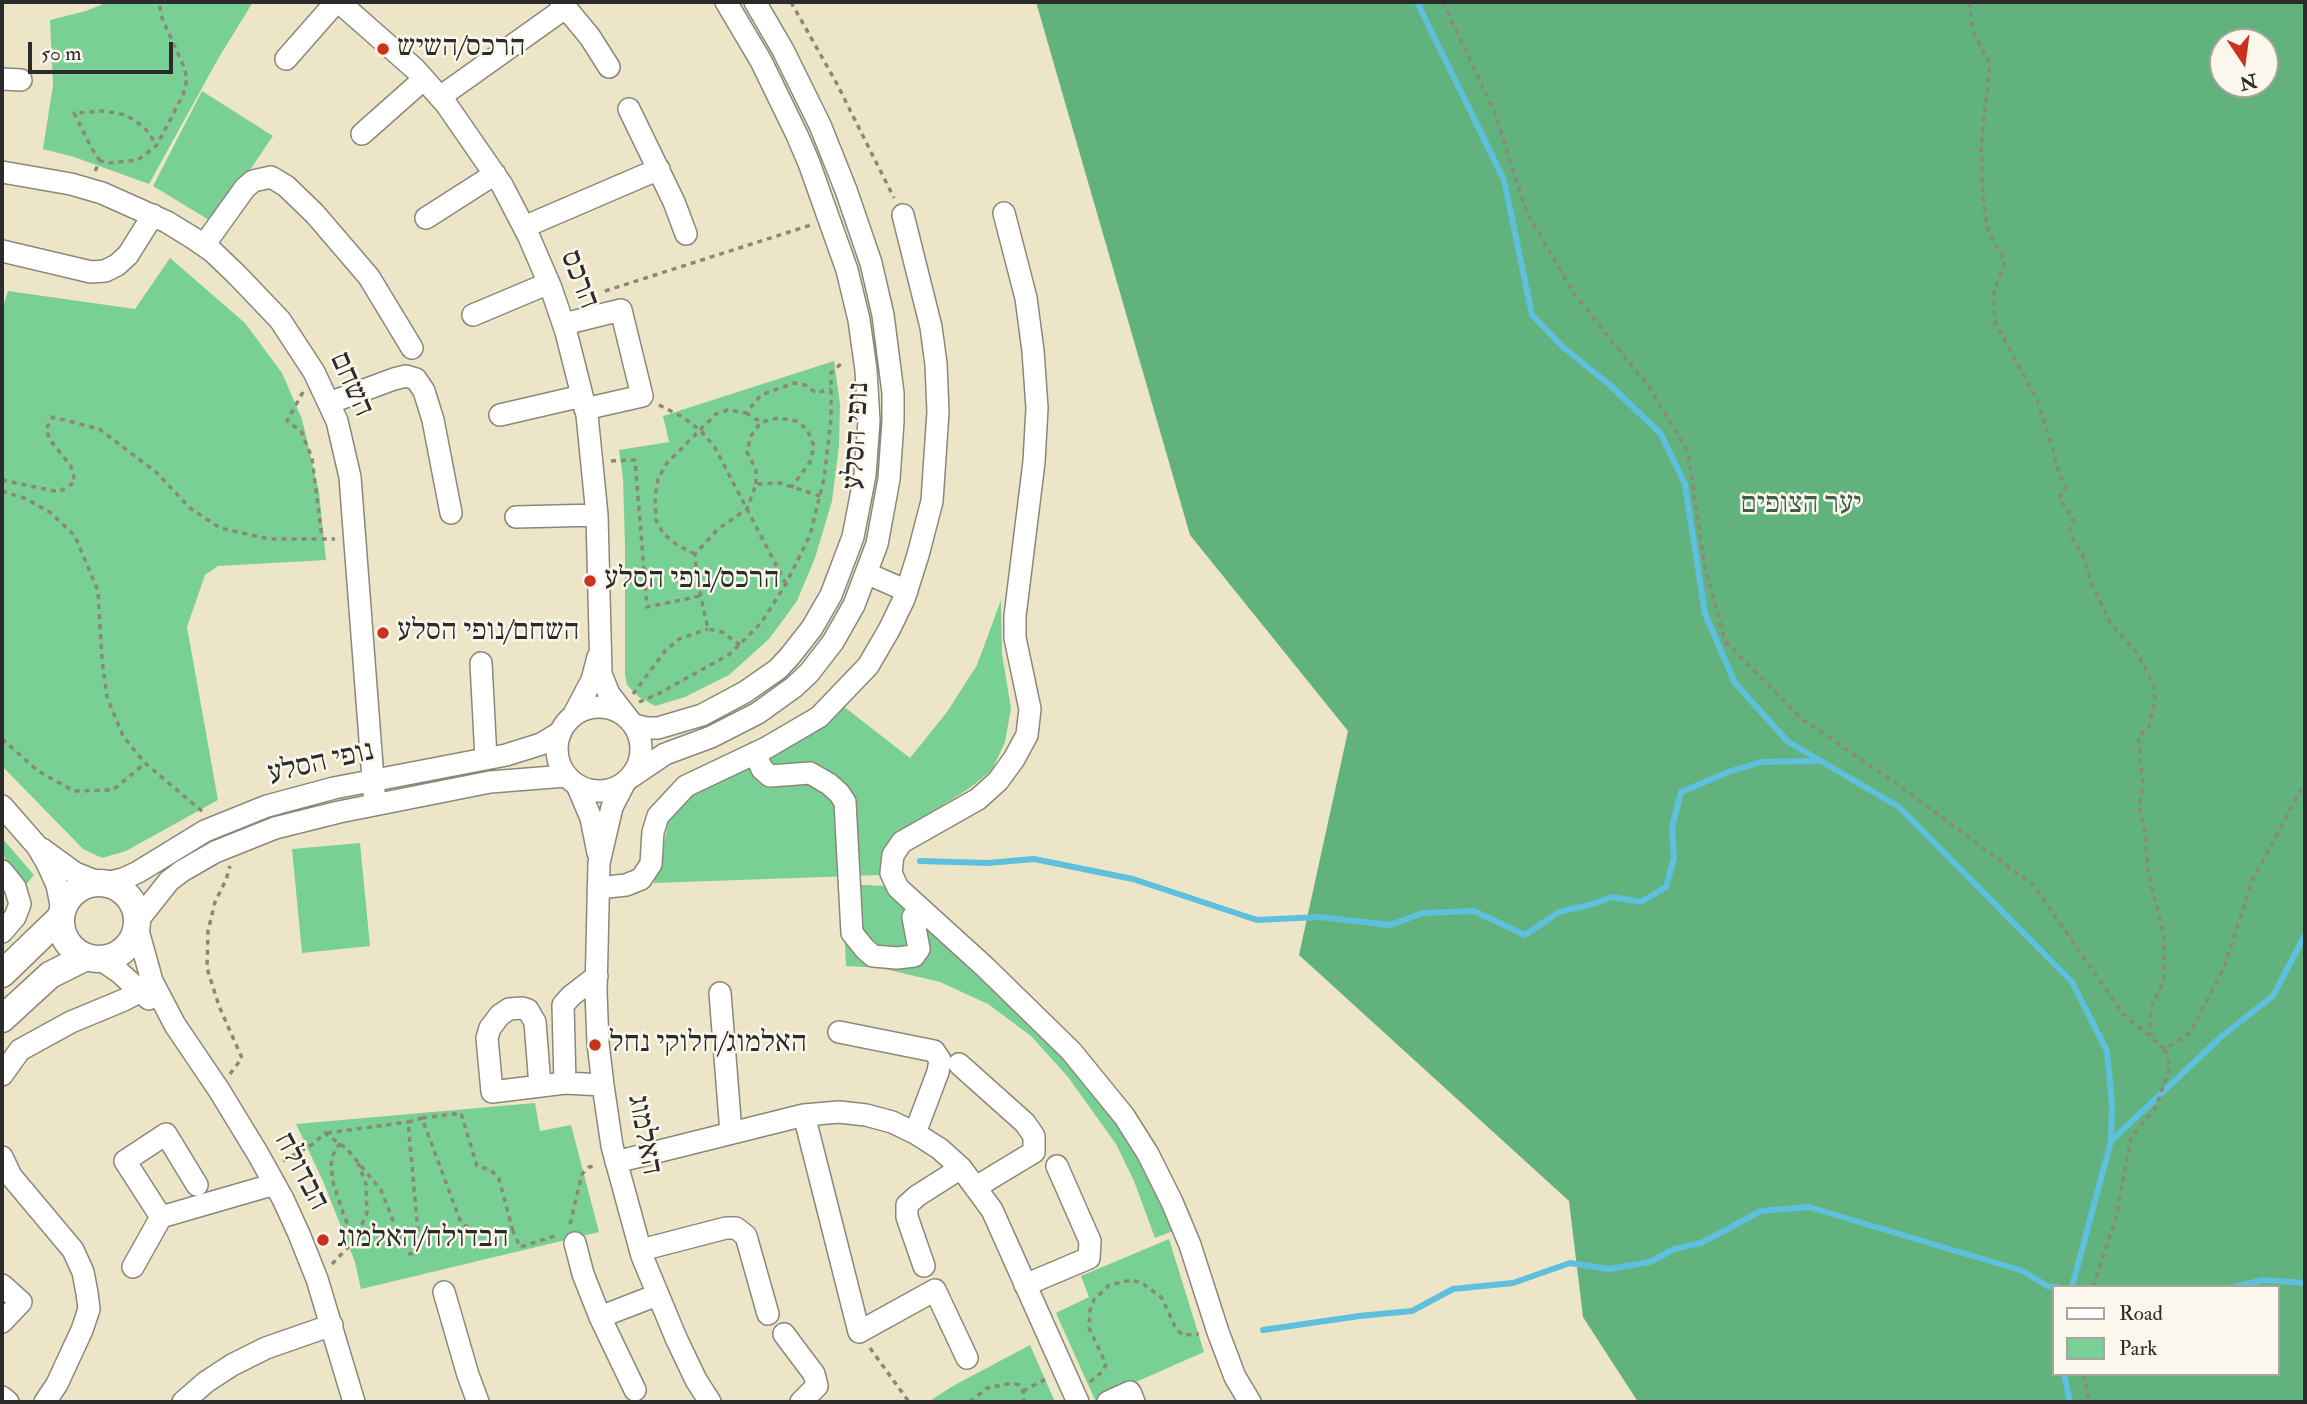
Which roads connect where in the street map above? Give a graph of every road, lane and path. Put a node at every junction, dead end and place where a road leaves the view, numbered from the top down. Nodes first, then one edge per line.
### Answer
1 (159, 2) edge
2 (338, 2) edge
3 (726, 2) edge
4 (755, 2) edge
5 (791, 2) edge
6 (1443, 2) edge
7 (1969, 2) edge
8 (563, 5) edge
9 (286, 59) dead end
10 (609, 67) dead end
11 (425, 79) junction
12 (440, 97) junction
13 (629, 109) dead end
14 (362, 134) dead end
15 (157, 145) junction
16 (100, 161) junction
17 (659, 169) junction
18 (2, 172) edge
19 (495, 174) junction
20 (85, 187) junction
21 (1004, 213) dead end
22 (153, 215) junction
23 (903, 215) joint
24 (426, 218) dead end
25 (830, 219) junction
26 (524, 228) junction
27 (686, 234) dead end
28 (204, 245) junction
29 (2, 251) edge
30 (549, 283) junction
31 (597, 294) dead end
32 (473, 315) dead end
33 (564, 324) junction
34 (863, 345) junction
35 (412, 348) dead end
36 (314, 372) junction
37 (831, 389) junction
38 (642, 396) junction
39 (329, 403) junction
40 (584, 403) junction
41 (746, 413) junction
42 (500, 415) dead end
43 (761, 422) junction
44 (700, 430) junction
45 (593, 461) junction
46 (2, 480) edge
47 (756, 484) junction
48 (791, 488) junction
49 (2, 491) edge
50 (820, 496) junction
51 (747, 509) junction
52 (451, 513) dead end
53 (597, 515) junction
54 (516, 517) dead end
55 (322, 539) junction
56 (355, 539) junction
57 (695, 554) junction
58 (866, 573) junction
59 (786, 584) junction
60 (907, 591) junction
61 (701, 596) junction
62 (708, 629) junction
63 (740, 645) junction
64 (600, 648) junction
65 (481, 663) dead end
66 (627, 717) junction
67 (567, 724) junction
68 (2, 739) edge
69 (755, 752) junction
70 (486, 759) junction
71 (145, 763) junction
72 (628, 780) junction
73 (372, 781) junction
74 (572, 781) junction
75 (2305, 782) edge
76 (375, 804) junction
77 (2, 806) edge
78 (205, 813) dead end
79 (37, 846) junction
80 (231, 863) dead end
81 (599, 863) junction
82 (3, 874) edge
83 (103, 883) junction
84 (598, 888) junction
85 (920, 908) junction
86 (62, 914) junction
87 (138, 923) junction
88 (2, 932) edge
89 (93, 958) junction
90 (2, 974) edge
91 (597, 975) junction
92 (147, 986) junction
93 (720, 992) dead end
94 (2, 1019) edge
95 (839, 1032) dead end
96 (2151, 1037) junction
97 (2165, 1049) junction
98 (959, 1064) dead end
99 (2, 1076) edge
100 (565, 1083) junction
101 (603, 1085) junction
102 (540, 1086) dead end
103 (219, 1090) junction
104 (804, 1115) junction
105 (422, 1118) junction
106 (408, 1122) junction
107 (325, 1133) junction
108 (731, 1133) junction
109 (915, 1133) junction
110 (340, 1143) junction
111 (2, 1157) edge
112 (357, 1161) junction
113 (616, 1162) junction
114 (1056, 1166) dead end
115 (961, 1168) junction
116 (271, 1177) junction
117 (197, 1185) dead end
118 (976, 1187) junction
119 (161, 1217) junction
120 (513, 1231) junction
121 (355, 1240) junction
122 (575, 1243) dead end
123 (640, 1250) junction
124 (925, 1266) dead end
125 (133, 1267) dead end
126 (317, 1279) junction
127 (2, 1284) edge
128 (1026, 1285) junction
129 (2094, 1285) edge
130 (444, 1292) dead end
131 (657, 1295) junction
132 (768, 1314) dead end
133 (600, 1317) junction
134 (2, 1322) edge
135 (332, 1325) junction
136 (859, 1332) junction
137 (1218, 1332) junction
138 (783, 1334) dead end
139 (967, 1358) dead end
140 (2084, 1376) edge
141 (1071, 1387) edge
142 (635, 1390) dead end
143 (1023, 1391) junction
144 (2, 1397) edge
145 (8, 1402) edge
146 (45, 1402) edge
147 (183, 1402) edge
148 (354, 1402) edge
149 (478, 1402) edge
150 (710, 1402) edge
151 (802, 1402) edge
152 (909, 1402) edge
153 (970, 1402) edge
154 (1024, 1402) edge
155 (1108, 1402) edge
156 (1135, 1402) edge
157 (1250, 1402) edge
158 (2089, 1402) edge

1 - 15 path
2 - 9 street
2 - 11 street, הרכס
3 - 25 street, נופי הסלע
4 - 58 street, נופי הסלע
5 - 23 path
6 - 96 path
7 - 96 path
8 - 10 street
8 - 12 street
11 - 12 street, הרכס
11 - 14 street
12 - 19 street, הרכס
13 - 17 street
15 - 16 path
15 - 16 path
16 - 20 path
17 - 26 street
17 - 27 street
18 - 20 street, השחם
19 - 24 street
19 - 26 street, הרכס
20 - 22 street, השחם
21 - 85 street
22 - 28 street, השחם
22 - 29 street
23 - 60 street
25 - 31 path
25 - 34 street, נופי הסלע
26 - 30 street, הרכס
28 - 35 street
28 - 36 street, השחם
30 - 32 street
30 - 33 street, הרכס
33 - 38 street
33 - 40 street, הרכס
34 - 37 path
34 - 66 street, נופי הסלע
36 - 39 street, השחם
36 - 55 path
37 - 41 path
37 - 50 path
38 - 40 street
38 - 44 path
39 - 52 street
39 - 56 street, השחם
40 - 42 street
40 - 45 street, הרכס
41 - 43 path
41 - 44 path
43 - 47 path
43 - 48 path
44 - 51 path
44 - 57 path
45 - 53 street, הרכס
45 - 61 path
46 - 55 path
47 - 48 path
47 - 51 path
48 - 50 path
49 - 71 path
50 - 59 path
51 - 57 path
51 - 59 path
53 - 54 street
53 - 64 street, הרכס
55 - 56 path
56 - 73 street, השחם
57 - 61 path
58 - 60 street
58 - 72 street, נופי הסלע
59 - 63 path
60 - 69 street
61 - 62 path
62 - 63 path
62 - 66 path
63 - 66 path
64 - 66 street, הרכס
64 - 67 street, הרכס
65 - 70 street
66 - 67 street
66 - 72 street
67 - 70 street, נופי הסלע
67 - 74 street
68 - 71 path
69 - 84 street
69 - 85 street
70 - 73 street, נופי הסלע
71 - 78 path
72 - 74 street
72 - 81 street, האלמוג
73 - 76 street, השחם
73 - 83 street, נופי הסלע
74 - 76 street, נופי הסלע
74 - 81 street, האלמוג
75 - 97 path
76 - 87 street, נופי הסלע
77 - 79 street
79 - 83 street
79 - 86 street
80 - 103 path
81 - 84 street, האלמוג
82 - 88 street
83 - 86 main road
83 - 87 main road
84 - 91 street, האלמוג
85 - 137 street
86 - 89 main road
86 - 90 main road
87 - 89 main road
87 - 92 street, הבדולח
89 - 92 street, הבדולח
89 - 94 main road
91 - 100 street
91 - 101 street, האלמוג
92 - 99 street
92 - 103 street, הבדולח
93 - 108 street
95 - 109 street
96 - 97 path
97 - 129 path
98 - 118 street
100 - 101 street
100 - 102 street
101 - 113 street, האלמוג
103 - 116 street, הבדולח
104 - 108 street
104 - 109 street
104 - 136 street
105 - 106 path
105 - 120 path
105 - 120 path
106 - 107 path
106 - 112 path
107 - 110 path
107 - 116 path
108 - 113 street
109 - 115 street
110 - 112 path
110 - 121 path
111 - 146 street
112 - 121 path
113 - 120 path
113 - 123 street, האלמוג
114 - 128 street
115 - 118 street
115 - 124 street
116 - 119 street
116 - 126 street, הבדולח
117 - 119 street
118 - 128 street
119 - 125 street
121 - 126 path
122 - 133 street
123 - 131 street, האלמוג
123 - 132 street
126 - 135 street, הבדולח
127 - 134 street
128 - 141 street
130 - 149 street
131 - 133 street
131 - 150 street, האלמוג
133 - 142 street
135 - 147 street
135 - 148 street, הבדולח
136 - 139 street
136 - 152 path
137 - 141 path
137 - 157 street
138 - 151 street
140 - 158 path
141 - 143 path
143 - 153 path
143 - 154 path
144 - 145 street
155 - 156 street

